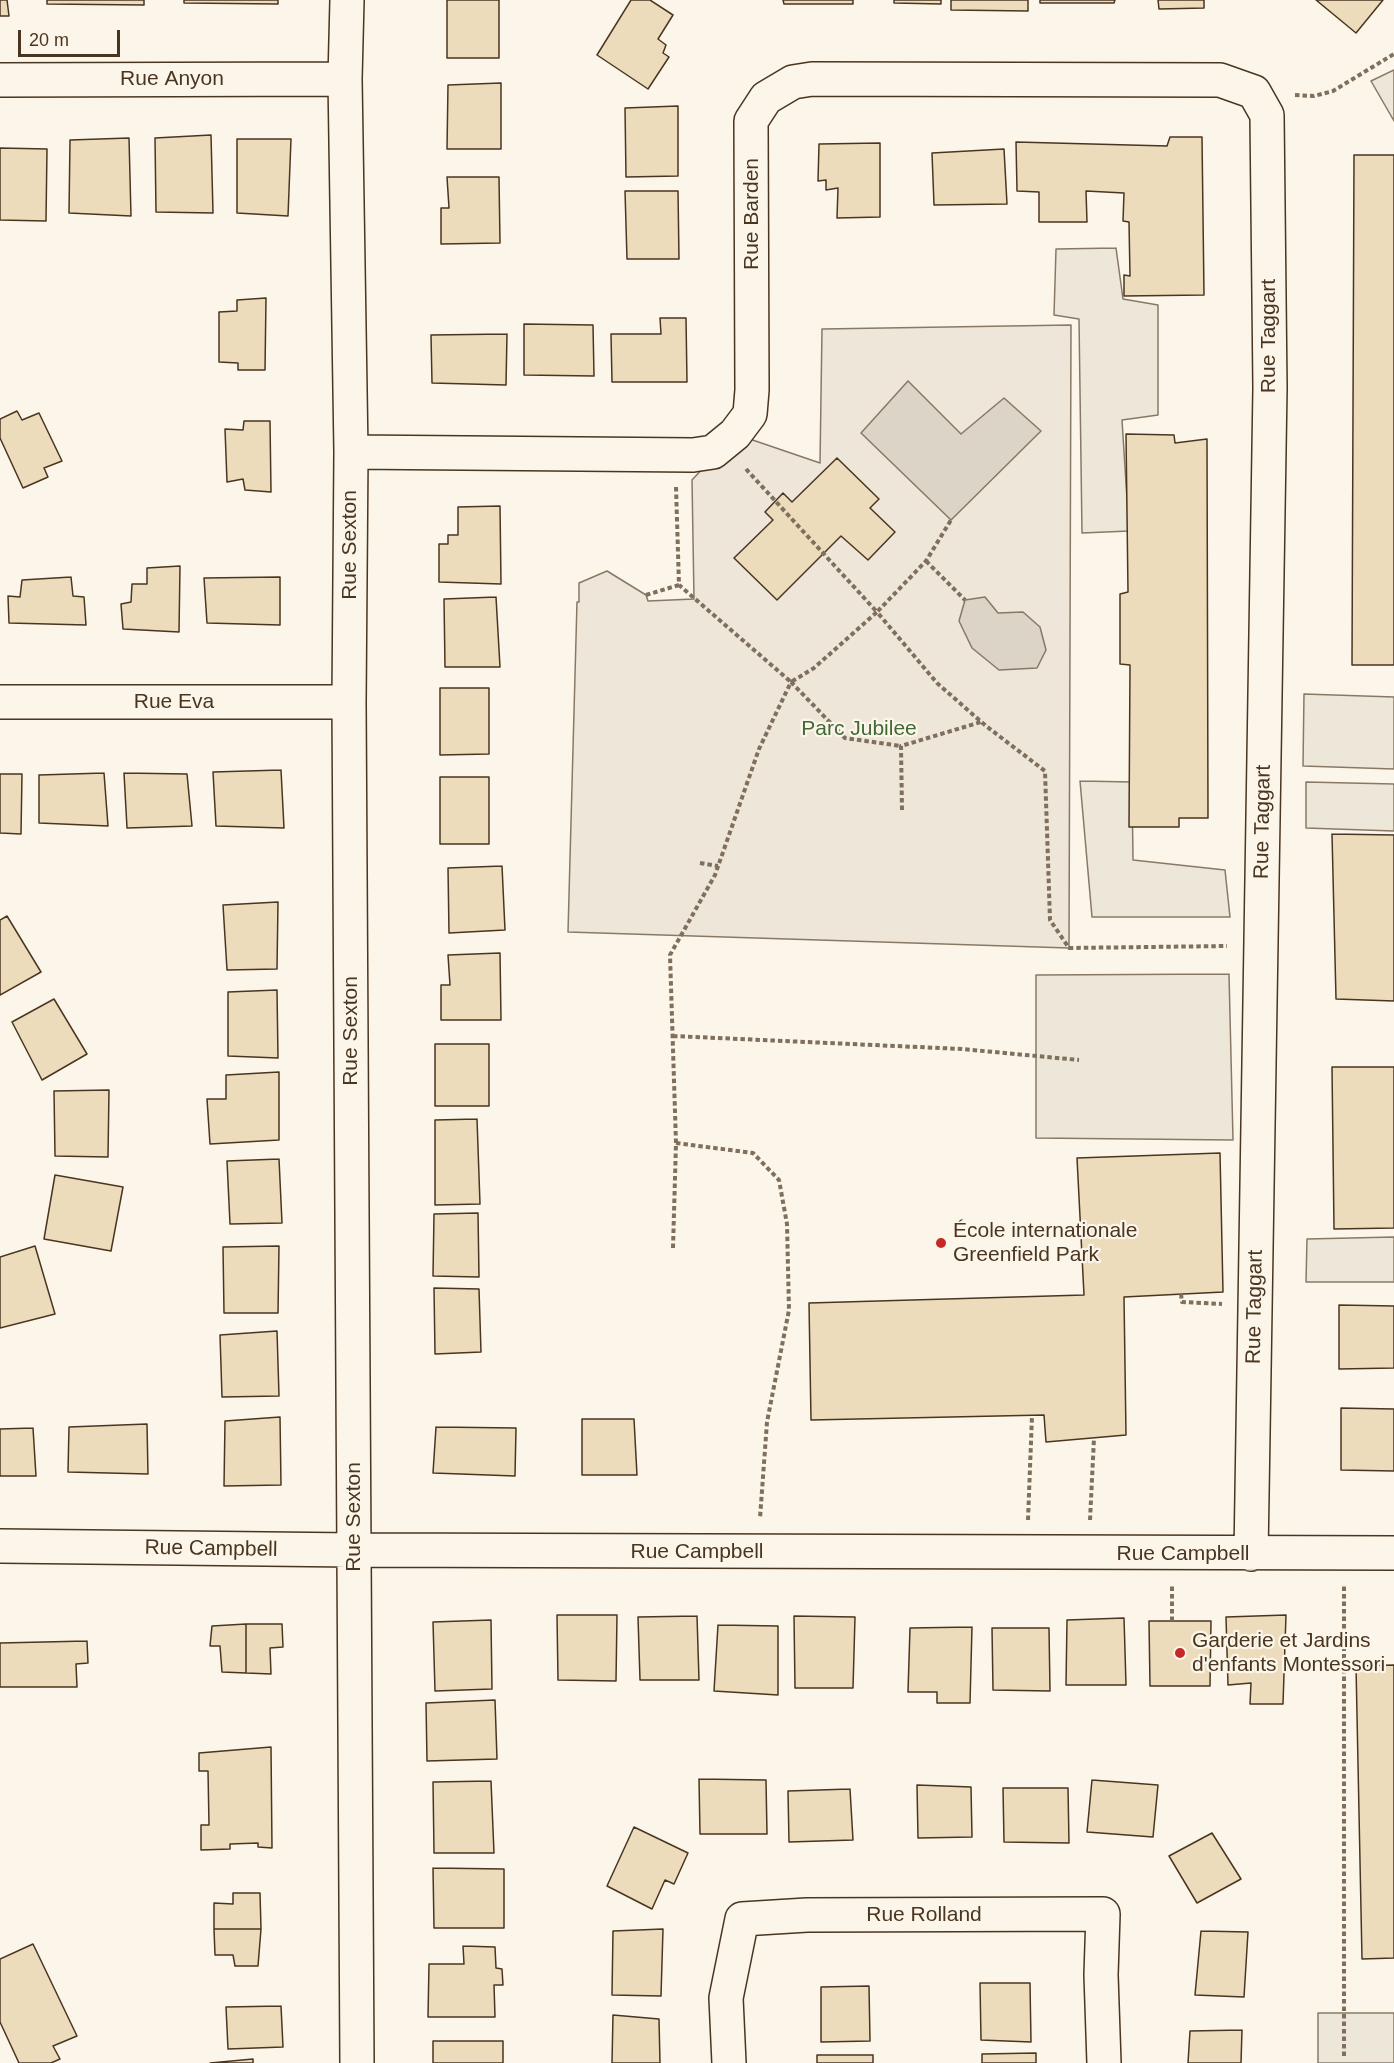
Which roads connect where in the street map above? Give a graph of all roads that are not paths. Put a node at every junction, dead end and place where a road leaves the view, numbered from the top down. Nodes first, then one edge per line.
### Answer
1 (347, 0) edge
2 (345, 79) junction
3 (0, 80) edge
4 (1254, 92) joint
5 (351, 452) junction
6 (0, 702) edge
7 (349, 702) junction
8 (0, 1546) edge
9 (354, 1551) junction
10 (1394, 1553) edge
11 (1251, 1554) junction
12 (357, 2063) edge
13 (729, 2063) edge
14 (1104, 2063) edge

1 - 2 street, Rue Sexton
2 - 3 street, Rue Anyon
2 - 5 street, Rue Sexton
4 - 5 street, Rue Barden
4 - 11 street, Rue Taggart
5 - 7 street, Rue Sexton
6 - 7 street, Rue Eva
7 - 9 street, Rue Sexton
8 - 9 street, Rue Campbell
9 - 11 street, Rue Campbell
9 - 12 street, Rue Sexton
10 - 11 street, Rue Campbell
13 - 14 street, Rue Rolland

